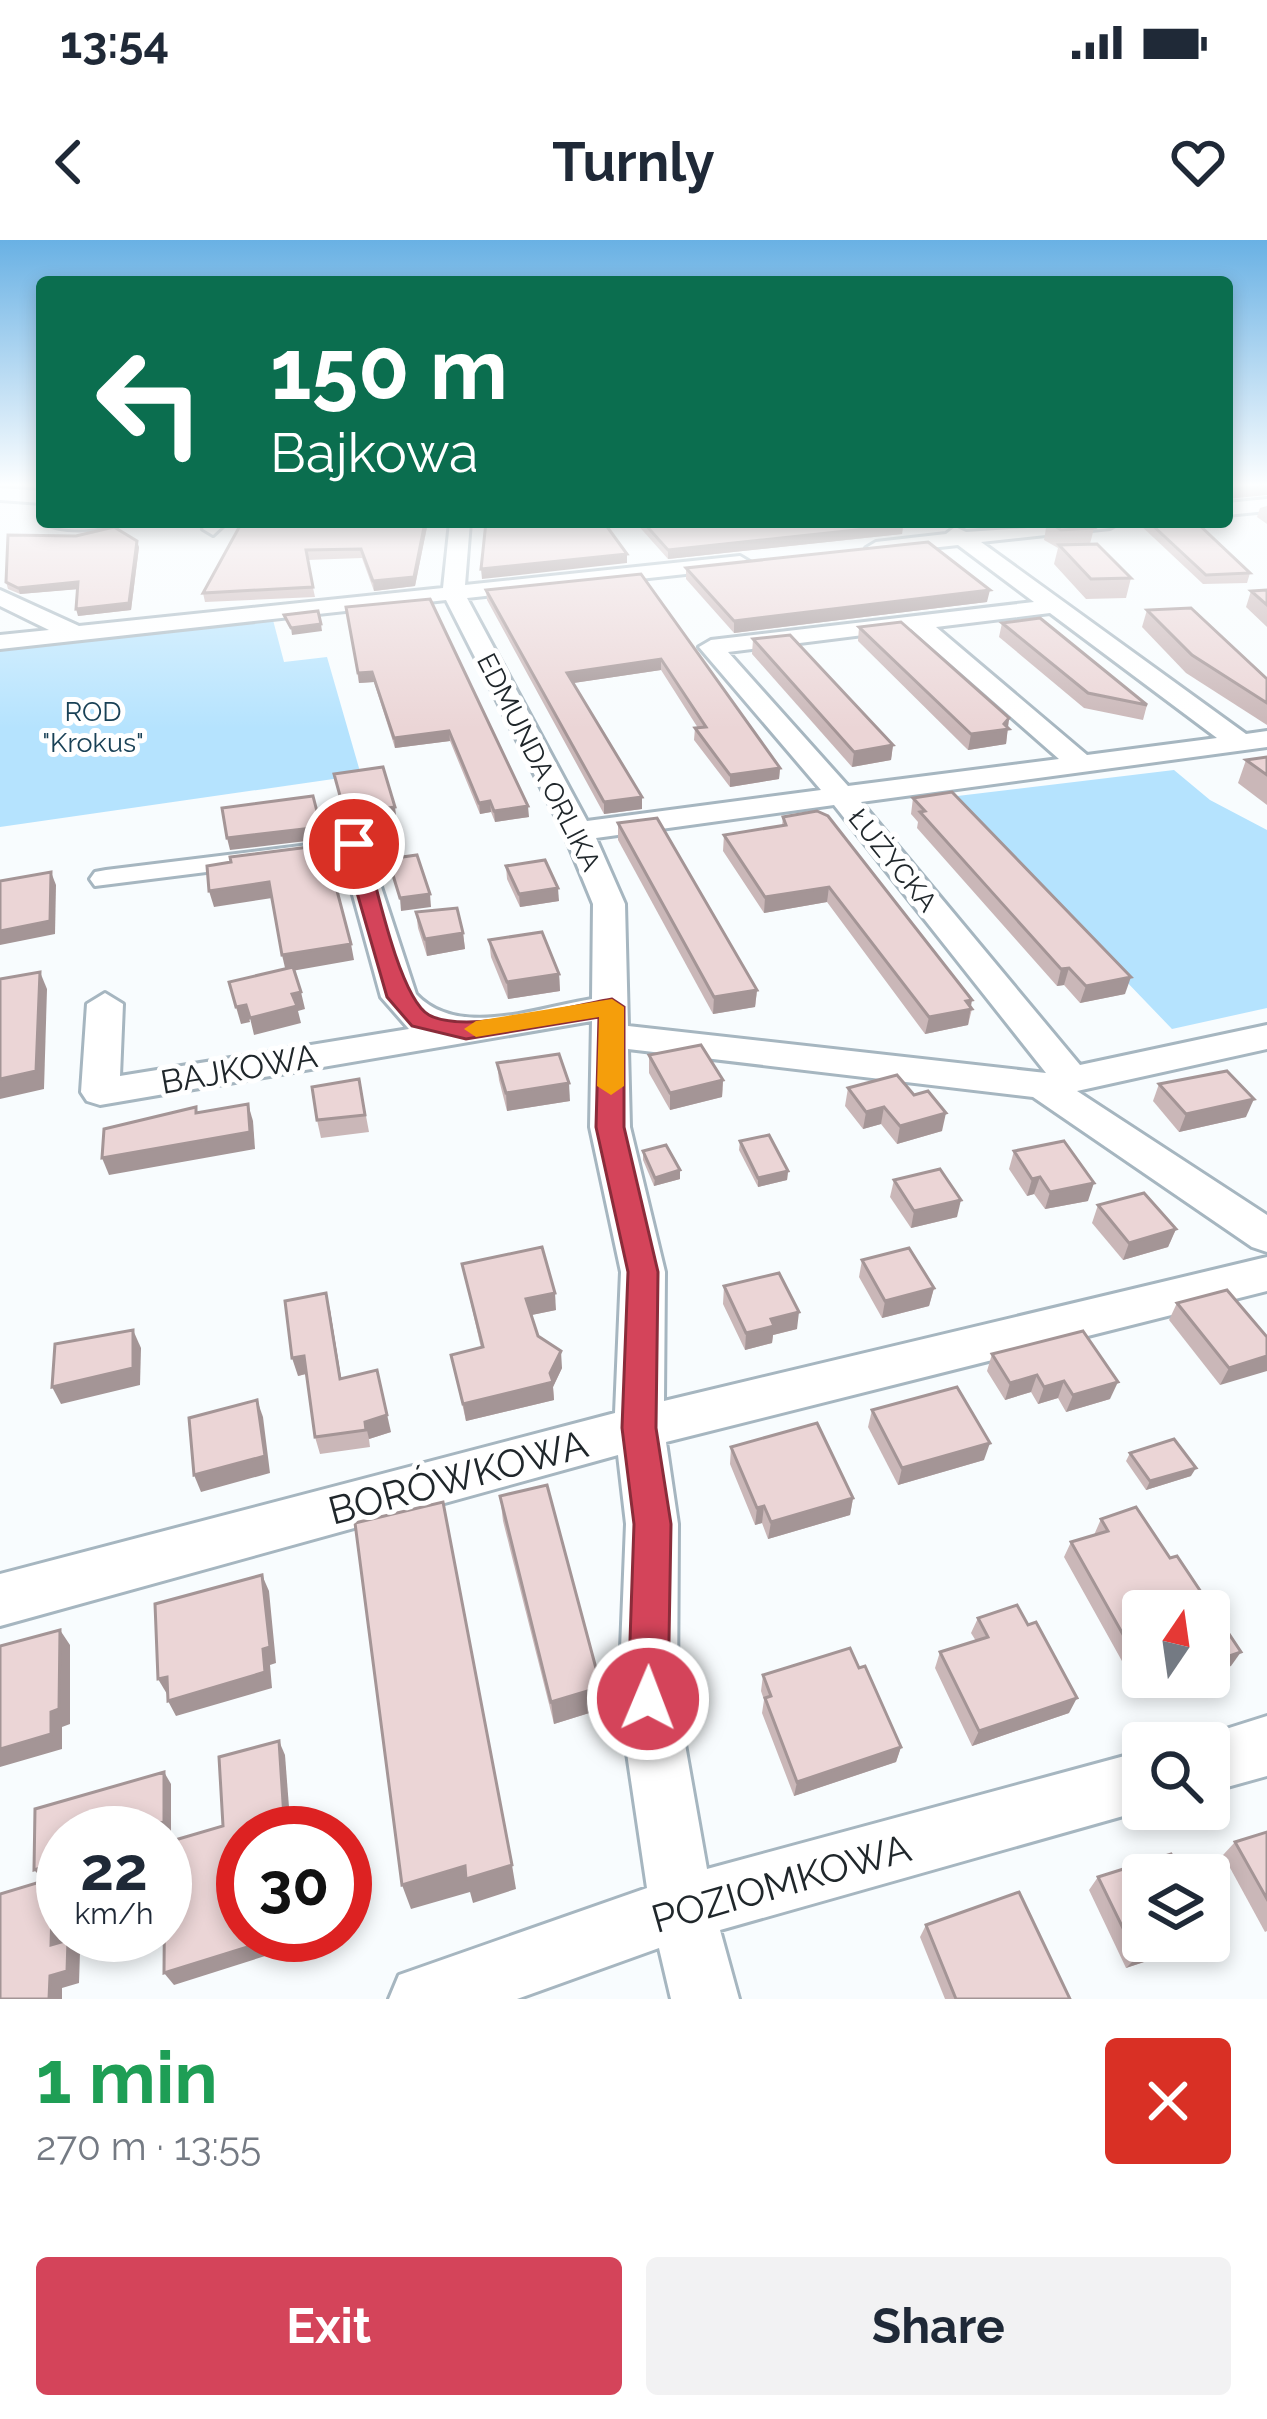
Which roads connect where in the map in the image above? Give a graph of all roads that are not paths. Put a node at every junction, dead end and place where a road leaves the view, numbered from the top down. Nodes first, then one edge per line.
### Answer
1 (456, 565) edge
2 (712, 565) edge
3 (999, 565) edge
4 (453, 593) junction
5 (0, 597) edge
6 (1055, 606) junction
7 (917, 622) junction
8 (74, 633) junction
9 (0, 641) edge
10 (1254, 741) edge
11 (1085, 767) junction
12 (842, 797) junction
13 (578, 831) junction
14 (106, 879) dead end
15 (105, 1004) dead end
16 (612, 1021) junction
17 (466, 1031) junction
18 (1267, 1037) edge
19 (1057, 1082) junction
20 (1267, 1236) edge
21 (1267, 1274) edge
22 (639, 1428) junction
23 (0, 1600) edge
24 (1267, 1746) edge
25 (1230, 1756) edge
26 (1122, 1786) edge
27 (682, 1908) junction
28 (423, 1999) edge
29 (705, 1999) edge

1 - 4 street
2 - 4 street
3 - 6 street
4 - 8 street
4 - 13 street, EDMUNDA ORLIKA
5 - 8 street
6 - 7 street
6 - 10 street
7 - 11 street
7 - 12 street, ŁUŻYCKA
8 - 9 street
10 - 11 street
11 - 12 street
12 - 13 street
12 - 19 street, ŁUŻYCKA
13 - 16 street, EDMUNDA ORLIKA
14 - 17 street, BAJKOWA
15 - 17 street, BAJKOWA
16 - 17 street, BAJKOWA
16 - 19 street, BAJKOWA
16 - 22 street, EDMUNDA ORLIKA
18 - 19 street
19 - 20 street
21 - 22 street, BORÓWKOWA
22 - 23 street, BORÓWKOWA
22 - 27 street, EDMUNDA ORLIKA
24 - 25 street
26 - 27 street, POZIOMKOWA
27 - 28 street, POZIOMKOWA
27 - 29 street, EDMUNDA ORLIKA

